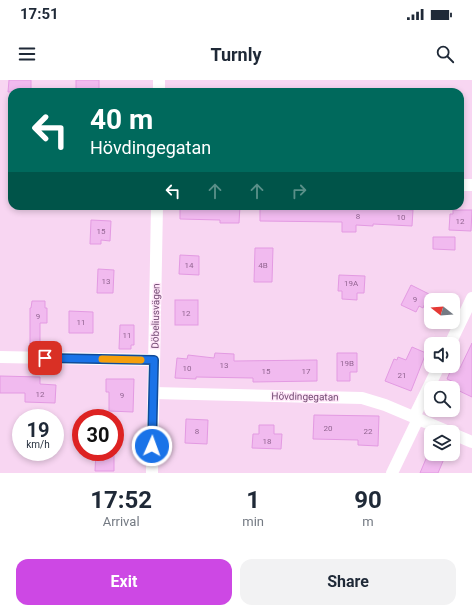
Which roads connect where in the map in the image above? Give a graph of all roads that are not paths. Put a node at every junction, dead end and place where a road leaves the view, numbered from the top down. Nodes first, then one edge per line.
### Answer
1 (157, 210) edge
2 (472, 298) edge
3 (453, 337) edge
4 (0, 357) edge
5 (154, 360) junction
6 (436, 373) edge
7 (154, 393) junction
8 (416, 418) junction
9 (433, 425) edge
10 (460, 437) edge
11 (472, 442) edge
12 (152, 473) edge
13 (392, 473) edge

1 - 5 street, Döbeliusvägen
2 - 3 street
4 - 5 street
5 - 7 street, Döbeliusvägen
6 - 8 street
7 - 8 street, Hövdingegatan
7 - 12 street, Döbeliusvägen
8 - 9 street, Hövdingegatan
8 - 13 street
10 - 11 street

